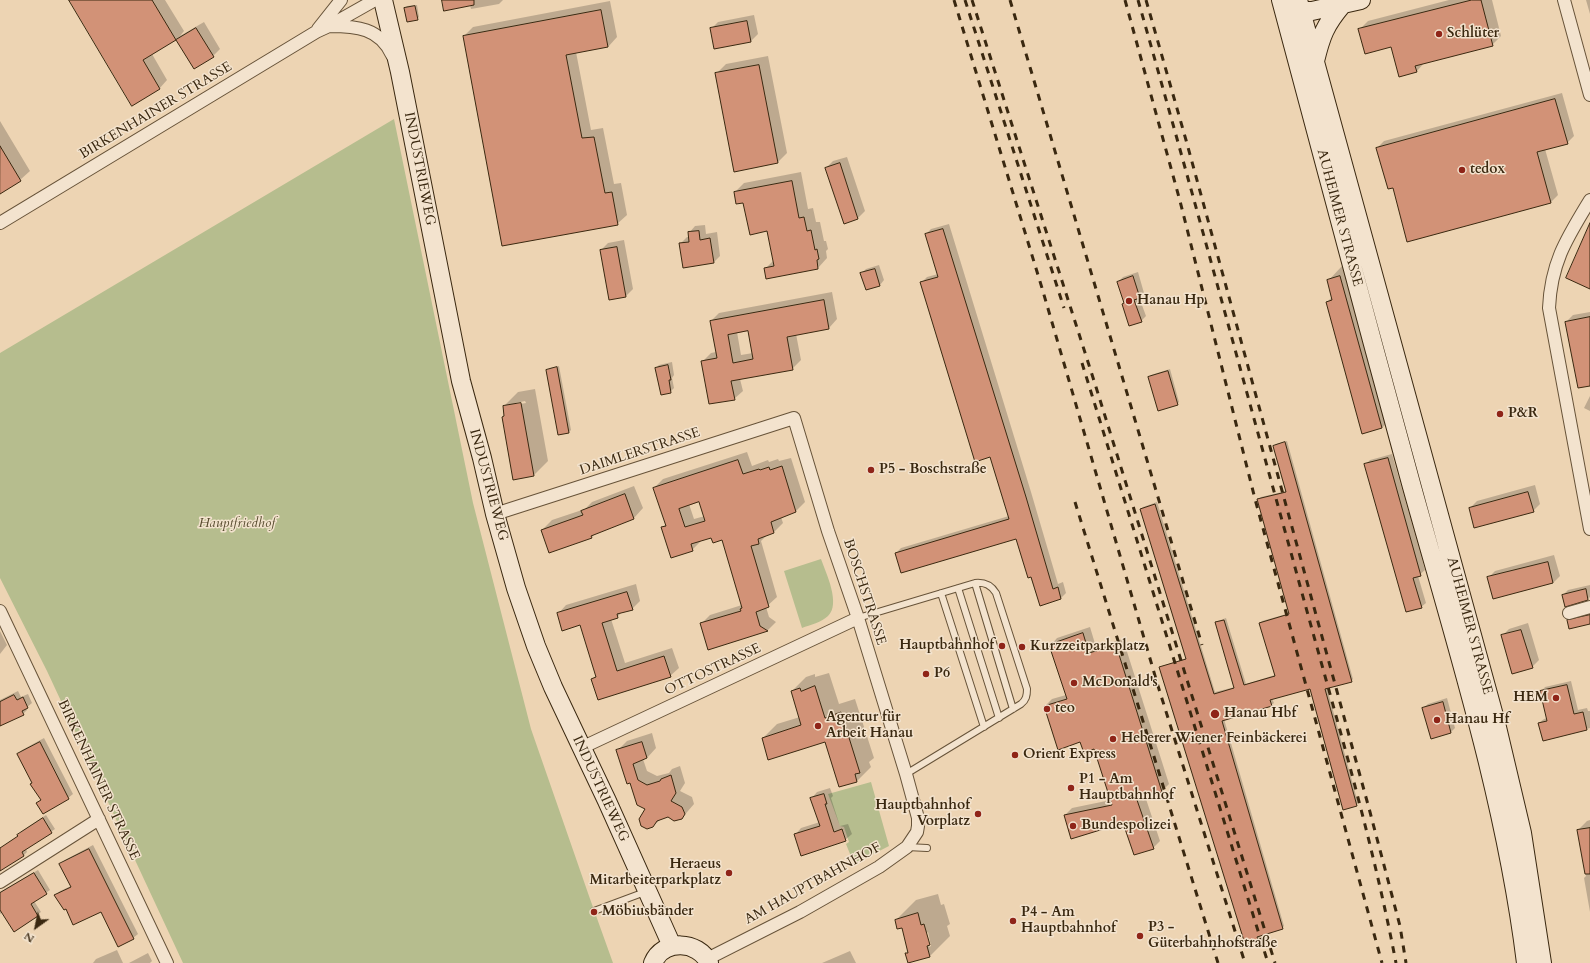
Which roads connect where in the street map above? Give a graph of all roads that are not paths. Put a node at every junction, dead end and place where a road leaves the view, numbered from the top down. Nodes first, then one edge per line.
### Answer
1 (341, 0) edge
2 (375, 0) edge
3 (383, 0) edge
4 (1281, 0) edge
5 (1284, 0) edge
6 (1361, 0) edge
7 (1564, 0) edge
8 (1302, 3) edge
9 (1342, 5) junction
10 (329, 26) junction
11 (316, 32) junction
12 (1290, 34) junction
13 (1314, 64) junction
14 (400, 72) junction
15 (1590, 95) edge
16 (1590, 200) edge
17 (0, 223) edge
18 (794, 418) joint
19 (1416, 431) junction
20 (1397, 435) junction
21 (495, 514) junction
22 (1590, 529) edge
23 (975, 583) junction
24 (958, 588) junction
25 (941, 593) junction
26 (1590, 607) edge
27 (0, 611) edge
28 (1569, 613) dead end
29 (858, 618) junction
30 (1013, 709) junction
31 (999, 718) junction
32 (984, 727) junction
33 (581, 748) junction
34 (906, 774) junction
35 (100, 819) junction
36 (907, 847) junction
37 (927, 848) dead end
38 (0, 882) edge
39 (647, 891) junction
40 (594, 911) dead end
41 (672, 946) junction
42 (708, 961) edge
43 (167, 963) edge
44 (653, 963) edge
45 (1526, 963) edge
46 (1542, 963) edge

1 - 11 street
2 - 10 street, BIRKENHAINER STRASSE
3 - 14 main road, INDUSTRIEWEG
4 - 12 main road, AUHEIMER STRASSE
5 - 8 main road
6 - 9 main road
7 - 15 street
8 - 9 main road
8 - 12 main road
8 - 13 main road, AUHEIMER STRASSE
9 - 13 main road
10 - 11 street, BIRKENHAINER STRASSE
10 - 14 street
11 - 17 street, BIRKENHAINER STRASSE
12 - 20 main road, AUHEIMER STRASSE
13 - 19 main road, AUHEIMER STRASSE
14 - 21 main road, INDUSTRIEWEG
16 - 22 street
18 - 21 street, DAIMLERSTRASSE
18 - 29 street, BOSCHSTRASSE
19 - 20 street
19 - 46 main road, AUHEIMER STRASSE
20 - 45 main road, AUHEIMER STRASSE
21 - 33 main road, INDUSTRIEWEG
23 - 24 lane
23 - 30 lane
23 - 30 lane
24 - 25 lane
24 - 31 lane
25 - 29 lane
25 - 32 lane
26 - 28 street
27 - 35 street, BIRKENHAINER STRASSE
29 - 33 street, OTTOSTRASSE
29 - 34 street, BOSCHSTRASSE
30 - 31 lane
31 - 32 lane
32 - 34 lane
33 - 39 main road, INDUSTRIEWEG
34 - 36 street, AM HAUPTBAHNHOF
35 - 38 street
35 - 43 street, BIRKENHAINER STRASSE
36 - 37 lane
36 - 42 street, AM HAUPTBAHNHOF
39 - 40 lane
39 - 41 main road, INDUSTRIEWEG
41 - 42 main road
41 - 44 main road

